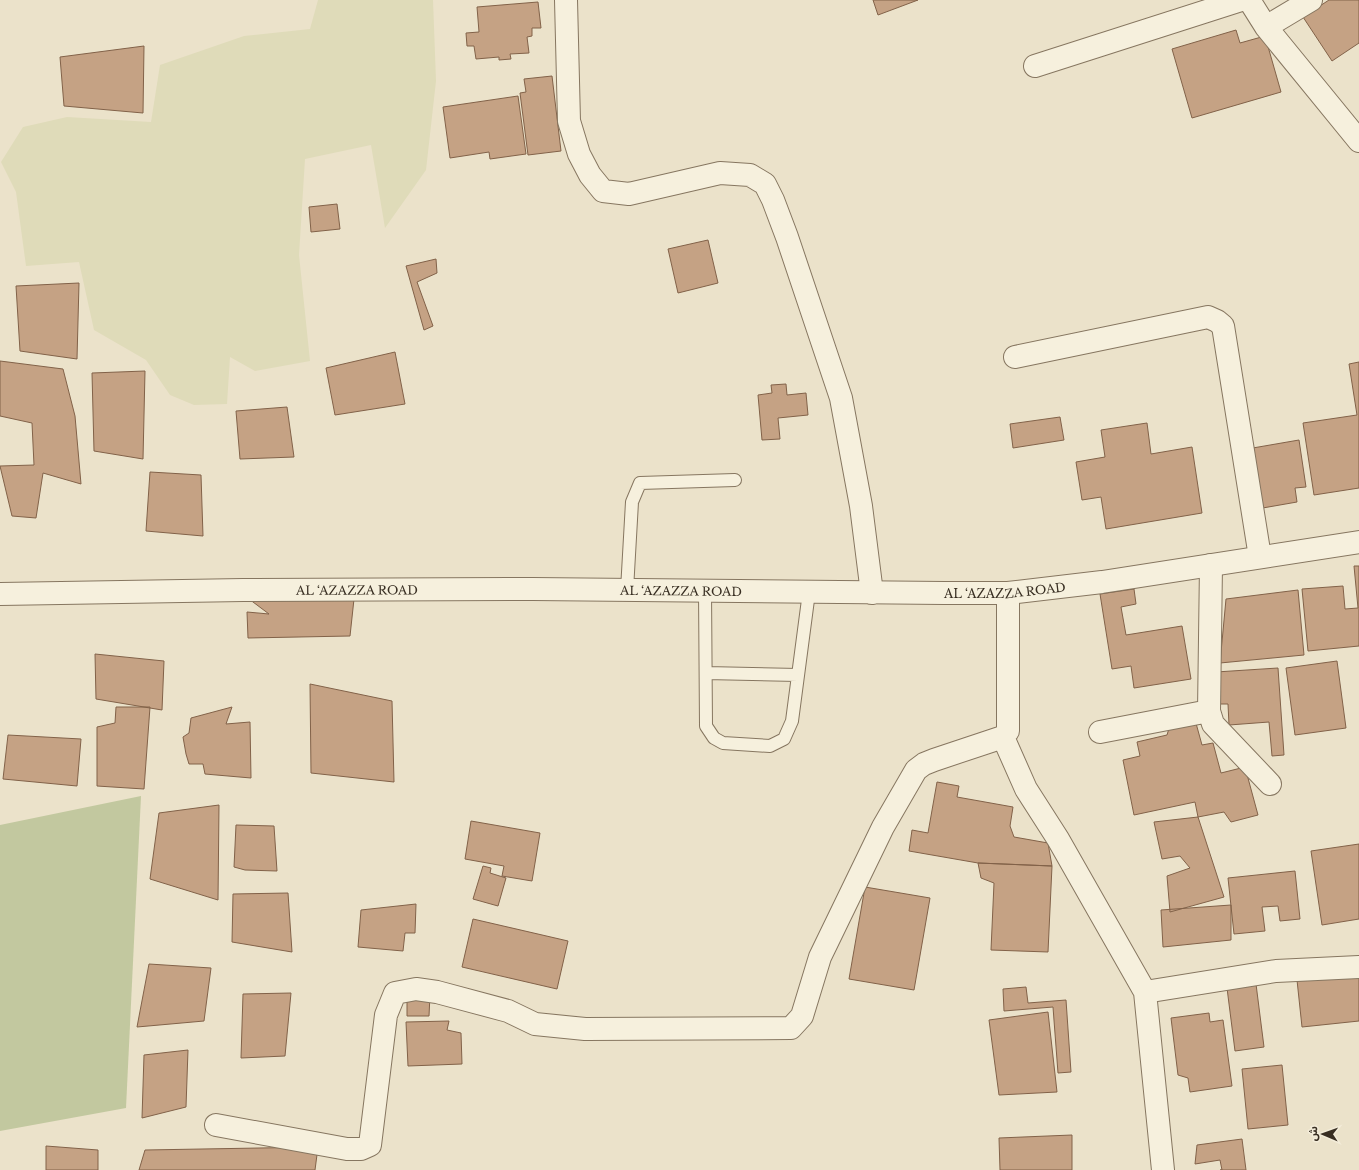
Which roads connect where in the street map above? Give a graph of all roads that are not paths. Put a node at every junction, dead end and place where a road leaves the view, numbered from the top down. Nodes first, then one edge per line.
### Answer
1 (566, 0) edge
2 (1241, 0) edge
3 (1249, 0) edge
4 (1311, 0) edge
5 (1266, 27) junction
6 (1035, 66) dead end
7 (1359, 141) edge
8 (1015, 357) dead end
9 (735, 480) dead end
10 (1359, 542) edge
11 (1260, 557) junction
12 (1211, 565) junction
13 (627, 590) junction
14 (705, 591) junction
15 (809, 592) junction
16 (872, 593) junction
17 (1008, 593) junction
18 (0, 594) edge
19 (706, 674) junction
20 (798, 675) junction
21 (1210, 711) junction
22 (1100, 732) dead end
23 (1003, 737) junction
24 (1270, 784) dead end
25 (1359, 967) edge
26 (1146, 992) junction
27 (216, 1125) dead end
28 (1163, 1170) edge

1 - 16 street
2 - 6 street
3 - 5 street
4 - 5 street
5 - 7 street
8 - 11 street
9 - 13 lane
10 - 11 street, AL ‘AZAZZA ROAD
11 - 12 street, AL ‘AZAZZA ROAD
12 - 17 street, AL ‘AZAZZA ROAD
12 - 21 street
13 - 14 street, AL ‘AZAZZA ROAD
13 - 18 street, AL ‘AZAZZA ROAD
14 - 15 street, AL ‘AZAZZA ROAD
14 - 19 lane
15 - 16 street, AL ‘AZAZZA ROAD
15 - 20 lane
16 - 17 street, AL ‘AZAZZA ROAD
17 - 23 street
19 - 20 lane
19 - 20 lane
21 - 22 street
21 - 24 street
23 - 26 street
23 - 27 street
25 - 26 street
26 - 28 street

